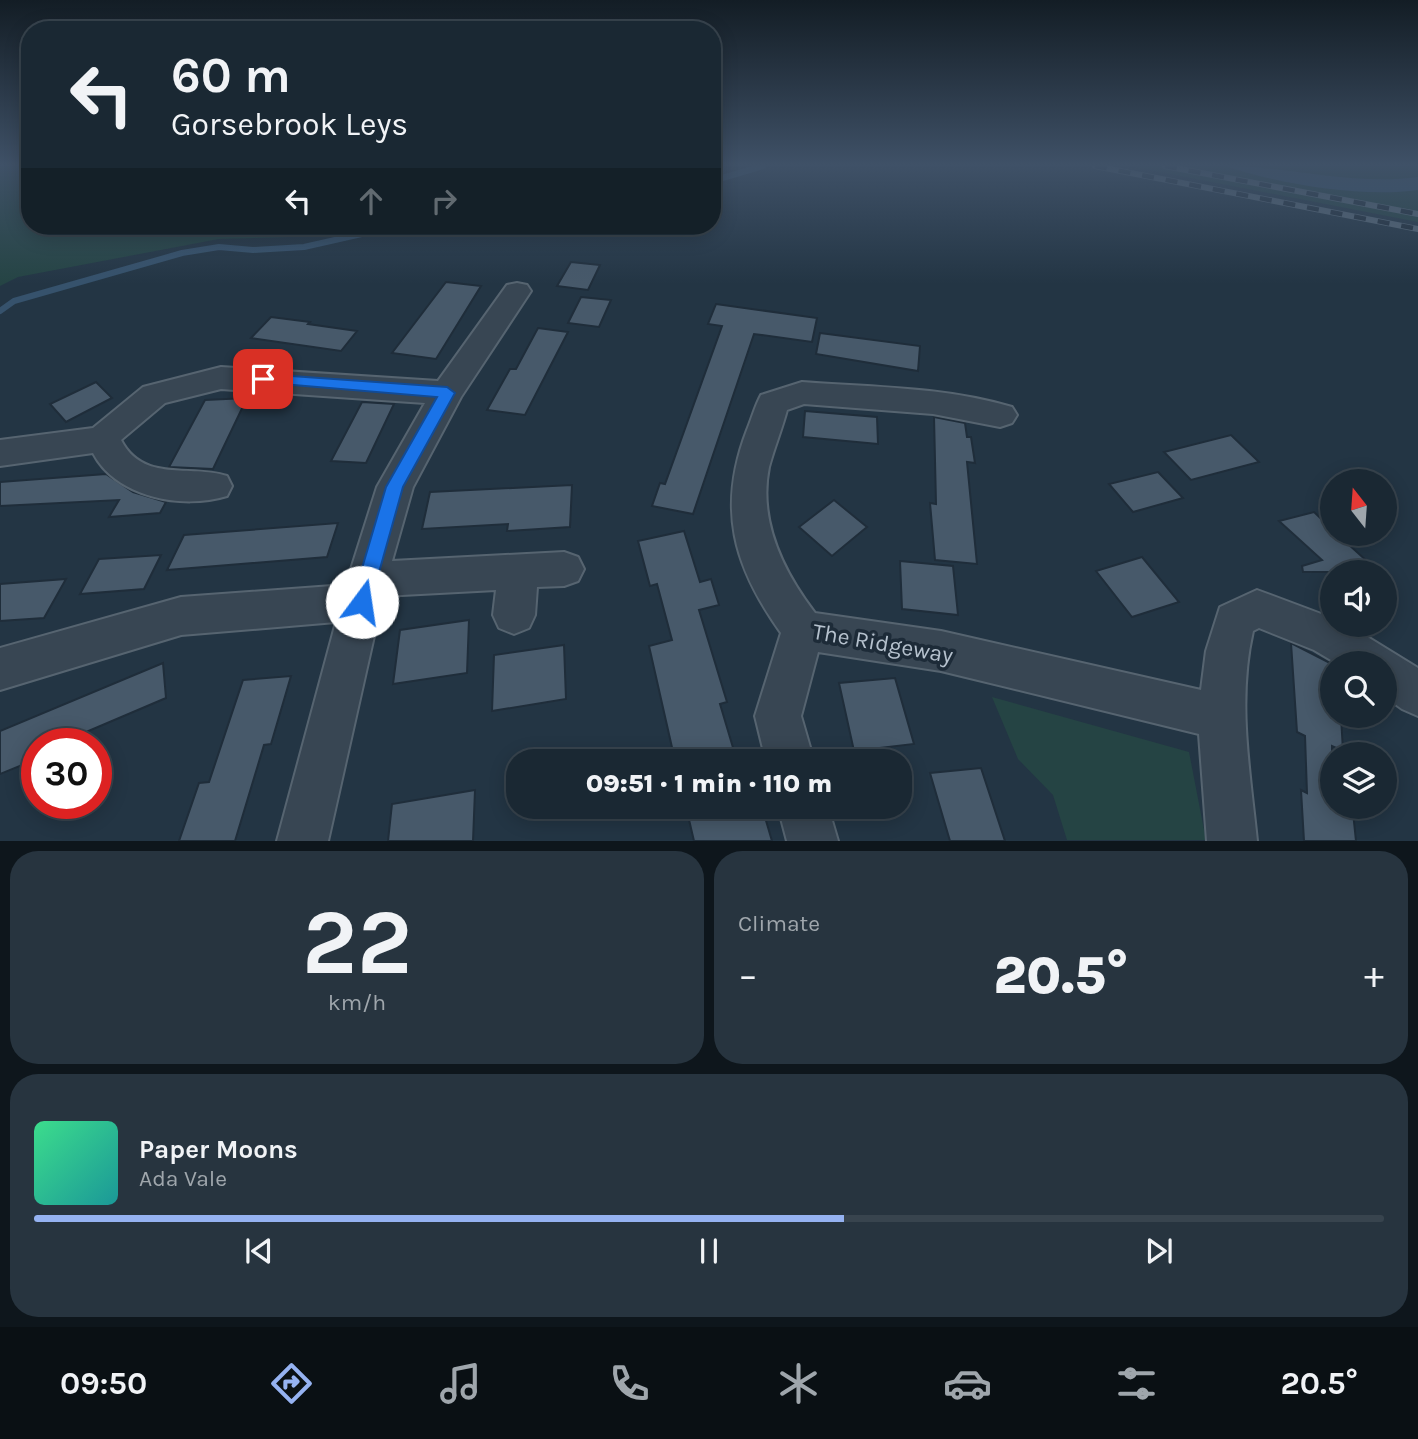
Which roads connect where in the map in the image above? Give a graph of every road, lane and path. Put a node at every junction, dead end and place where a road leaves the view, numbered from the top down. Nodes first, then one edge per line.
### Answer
1 (519, 301) dead end
2 (447, 393) junction
3 (1000, 415) dead end
4 (107, 440) junction
5 (0, 453) edge
6 (214, 486) dead end
7 (564, 569) dead end
8 (518, 573) junction
9 (364, 591) junction
10 (514, 615) dead end
11 (803, 631) junction
12 (1355, 651) edge
13 (0, 669) edge
14 (1397, 679) edge
15 (1418, 694) edge
16 (1221, 717) junction
17 (787, 749) edge
18 (807, 819) edge
19 (302, 841) edge
20 (813, 841) edge
21 (1232, 841) edge

1 - 2 street
2 - 4 street
2 - 9 street
3 - 11 street, The Ridgeway
4 - 5 street
4 - 6 street
7 - 8 street
8 - 9 street
8 - 10 street
9 - 13 street
9 - 19 street
11 - 16 street, The Ridgeway
11 - 17 street
12 - 16 street
14 - 15 street
16 - 21 street
18 - 20 street

